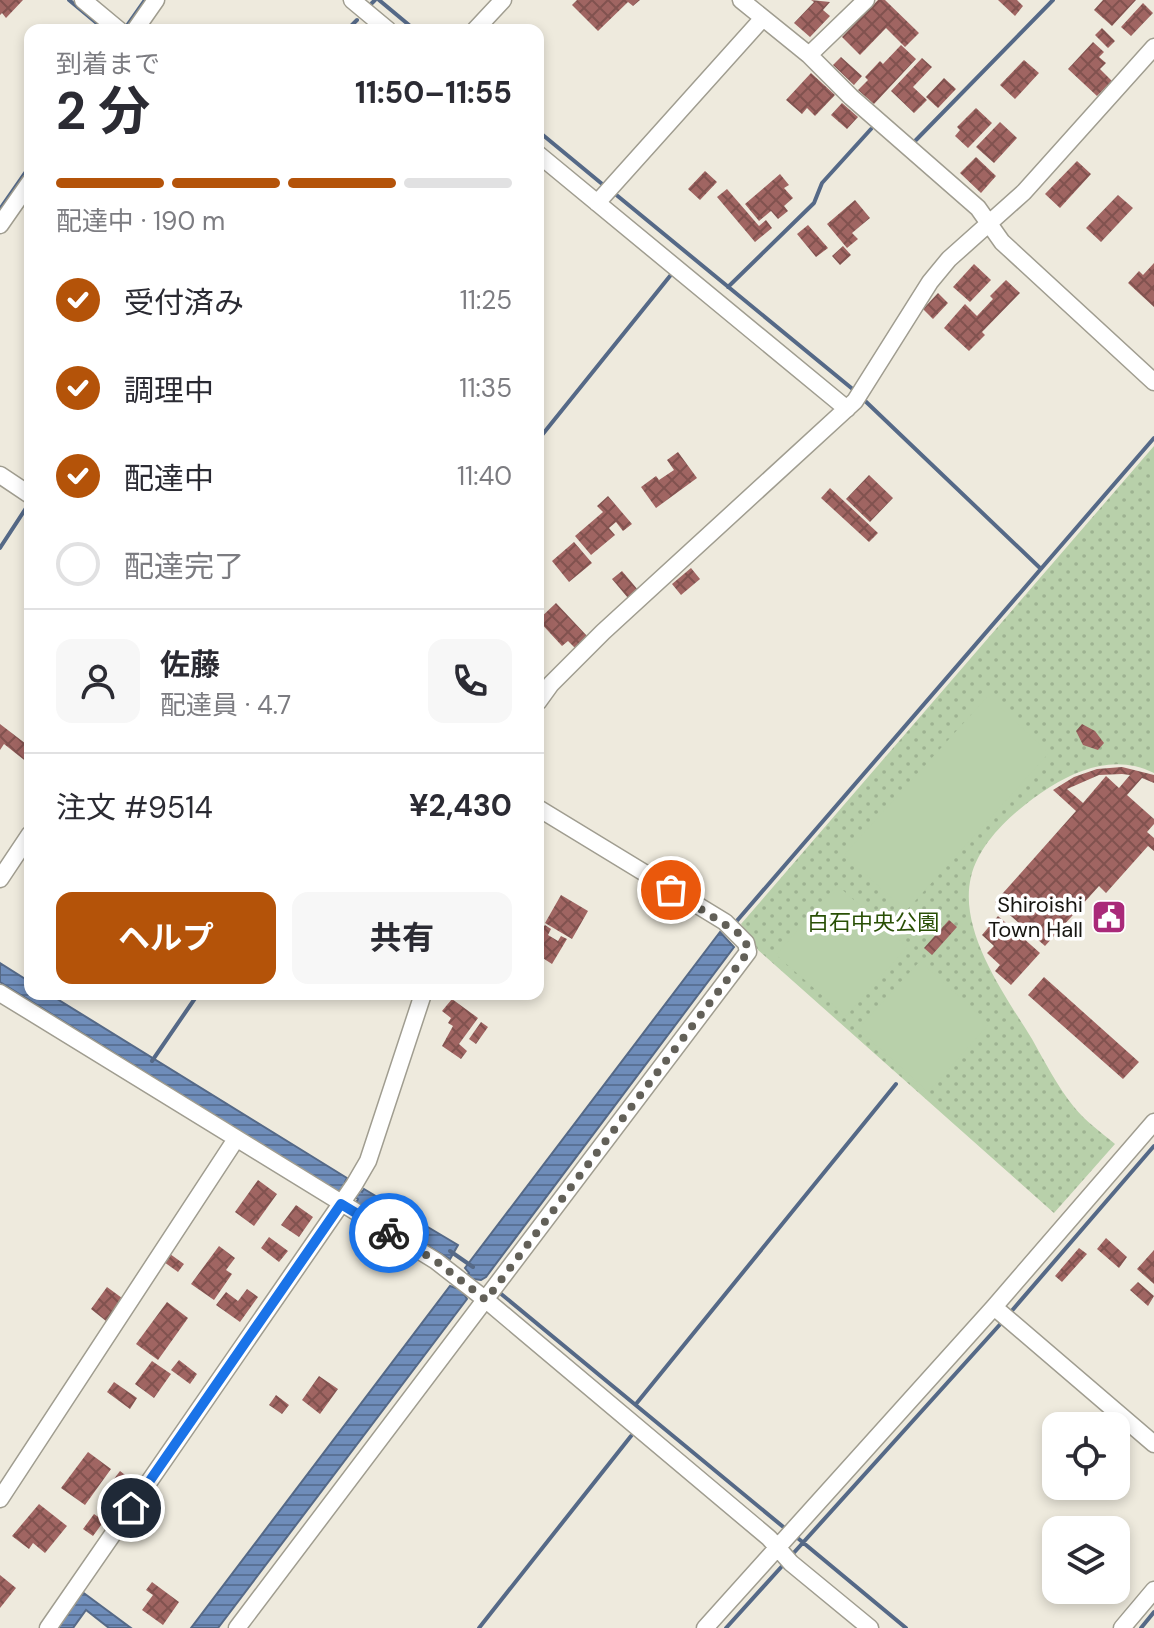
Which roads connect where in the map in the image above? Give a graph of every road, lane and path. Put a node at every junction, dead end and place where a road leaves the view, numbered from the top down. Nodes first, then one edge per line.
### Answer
1 (83, 0) edge
2 (156, 0) edge
3 (352, 0) edge
4 (503, 0) edge
5 (741, 0) edge
6 (866, 0) edge
7 (763, 18) junction
8 (111, 24) edge
9 (139, 24) edge
10 (381, 24) edge
11 (481, 24) edge
12 (1154, 47) edge
13 (809, 55) junction
14 (544, 157) edge
15 (24, 191) edge
16 (606, 193) junction
17 (989, 224) junction
18 (0, 225) edge
19 (1154, 382) edge
20 (855, 400) junction
21 (0, 475) edge
22 (24, 491) edge
23 (544, 694) edge
24 (544, 812) edge
25 (24, 843) edge
26 (0, 879) edge
27 (0, 993) edge
28 (421, 1000) edge
29 (1154, 1122) edge
30 (236, 1139) junction
31 (348, 1195) junction
32 (486, 1300) junction
33 (1003, 1315) junction
34 (1154, 1444) edge
35 (0, 1499) edge
36 (784, 1555) junction
37 (1154, 1590) edge
38 (48, 1628) edge
39 (237, 1628) edge
40 (705, 1628) edge
41 (870, 1628) edge
42 (1122, 1628) edge

1 - 8 street
2 - 9 street
3 - 10 street
4 - 11 street
5 - 7 street
6 - 13 street
7 - 13 street
7 - 16 street
12 - 17 street
13 - 17 street
14 - 16 street
15 - 18 street
16 - 20 street
17 - 19 street
17 - 20 street
20 - 23 street
21 - 22 street
24 - 32 street
25 - 26 street
27 - 30 street
28 - 31 street
29 - 33 street
30 - 31 street
30 - 35 street
31 - 32 street
31 - 38 street
32 - 36 street
32 - 39 street
33 - 34 street
33 - 36 street
36 - 40 street
36 - 41 street
37 - 42 street

